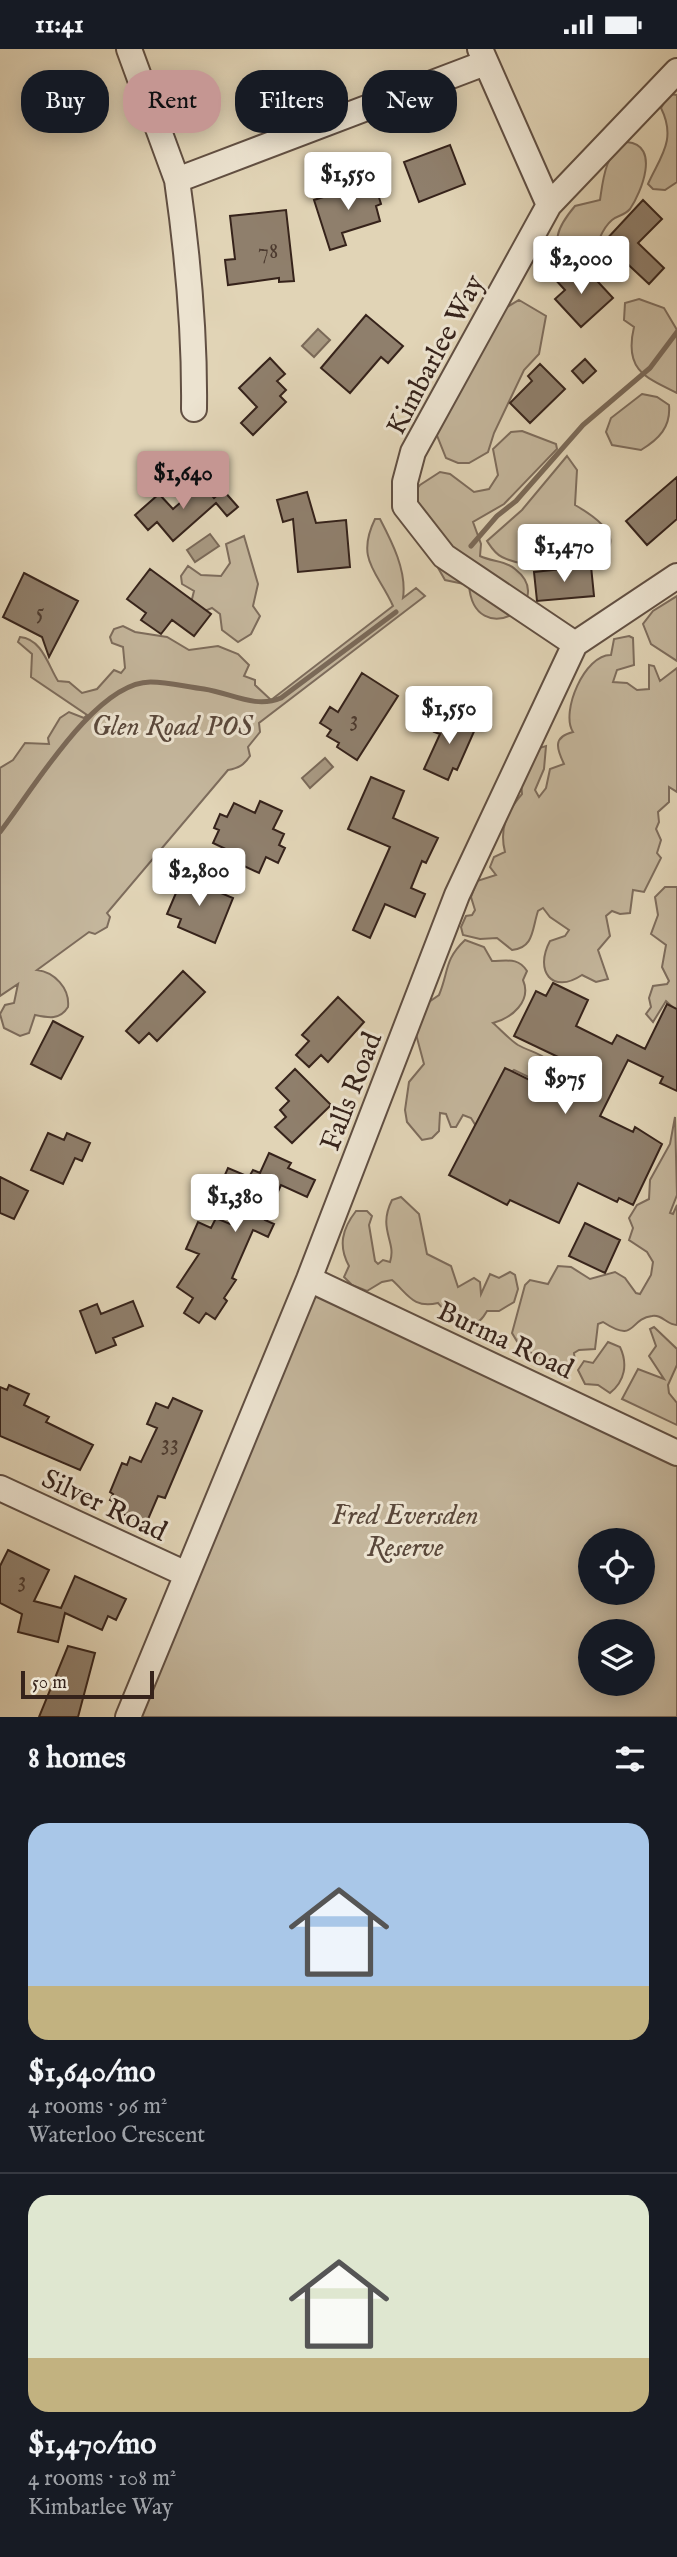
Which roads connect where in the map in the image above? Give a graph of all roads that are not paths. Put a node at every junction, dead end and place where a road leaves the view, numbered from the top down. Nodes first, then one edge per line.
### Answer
1 (129, 49) edge
2 (482, 56) edge
3 (677, 71) edge
4 (177, 180) junction
5 (549, 205) junction
6 (194, 409) dead end
7 (677, 576) edge
8 (575, 644) junction
9 (309, 1279) junction
10 (677, 1453) edge
11 (0, 1488) edge
12 (186, 1574) junction
13 (128, 1717) edge

1 - 4 street
2 - 4 street
2 - 5 street
3 - 5 street, Kimbarlee Way
4 - 6 street
5 - 8 street, Kimbarlee Way
7 - 8 street
8 - 9 street, Falls Road
9 - 10 street, Burma Road
9 - 12 street, Falls Road
11 - 12 street, Silver Road
12 - 13 street, Falls Road

